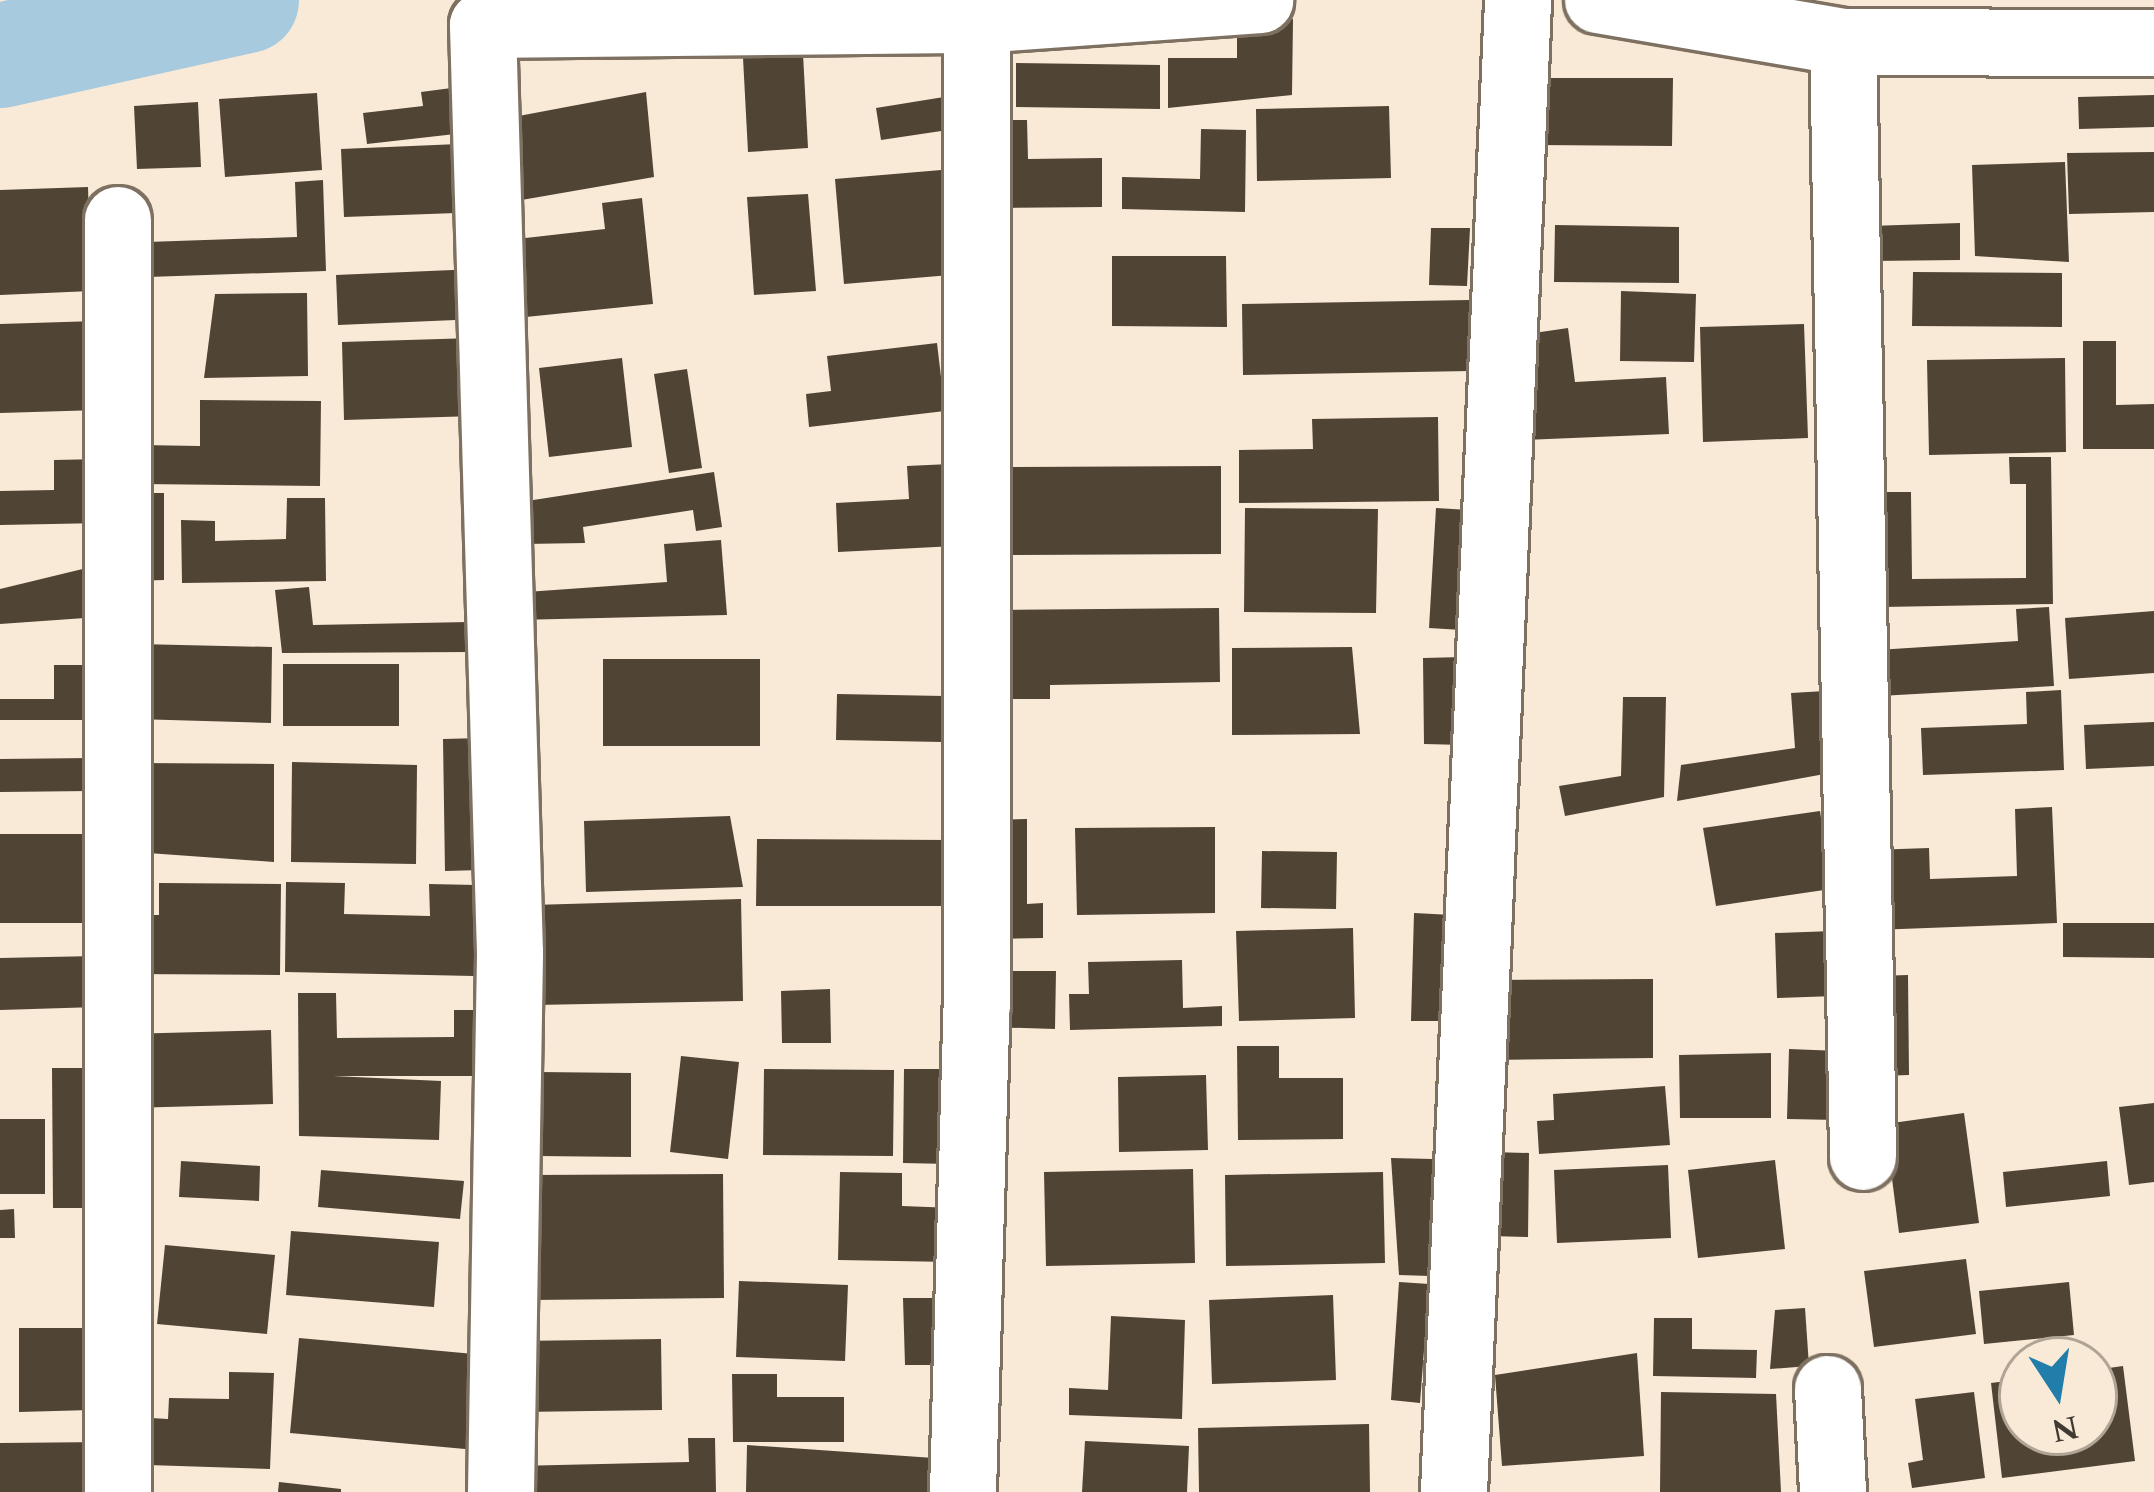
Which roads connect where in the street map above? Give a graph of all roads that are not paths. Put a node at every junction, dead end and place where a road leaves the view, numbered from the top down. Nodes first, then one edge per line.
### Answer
1 (1260, 0) edge
2 (1518, 0) edge
3 (1598, 0) edge
4 (977, 20) junction
5 (1843, 42) junction
6 (2154, 43) edge
7 (118, 220) dead end
8 (1863, 1157) dead end
9 (1828, 1389) dead end
10 (118, 1492) edge
11 (501, 1492) edge
12 (963, 1492) edge
13 (1454, 1492) edge
14 (1833, 1492) edge

1 - 4 street
2 - 13 street
3 - 5 street
4 - 11 street
4 - 12 street
5 - 6 street
5 - 8 street
7 - 10 street
9 - 14 street

